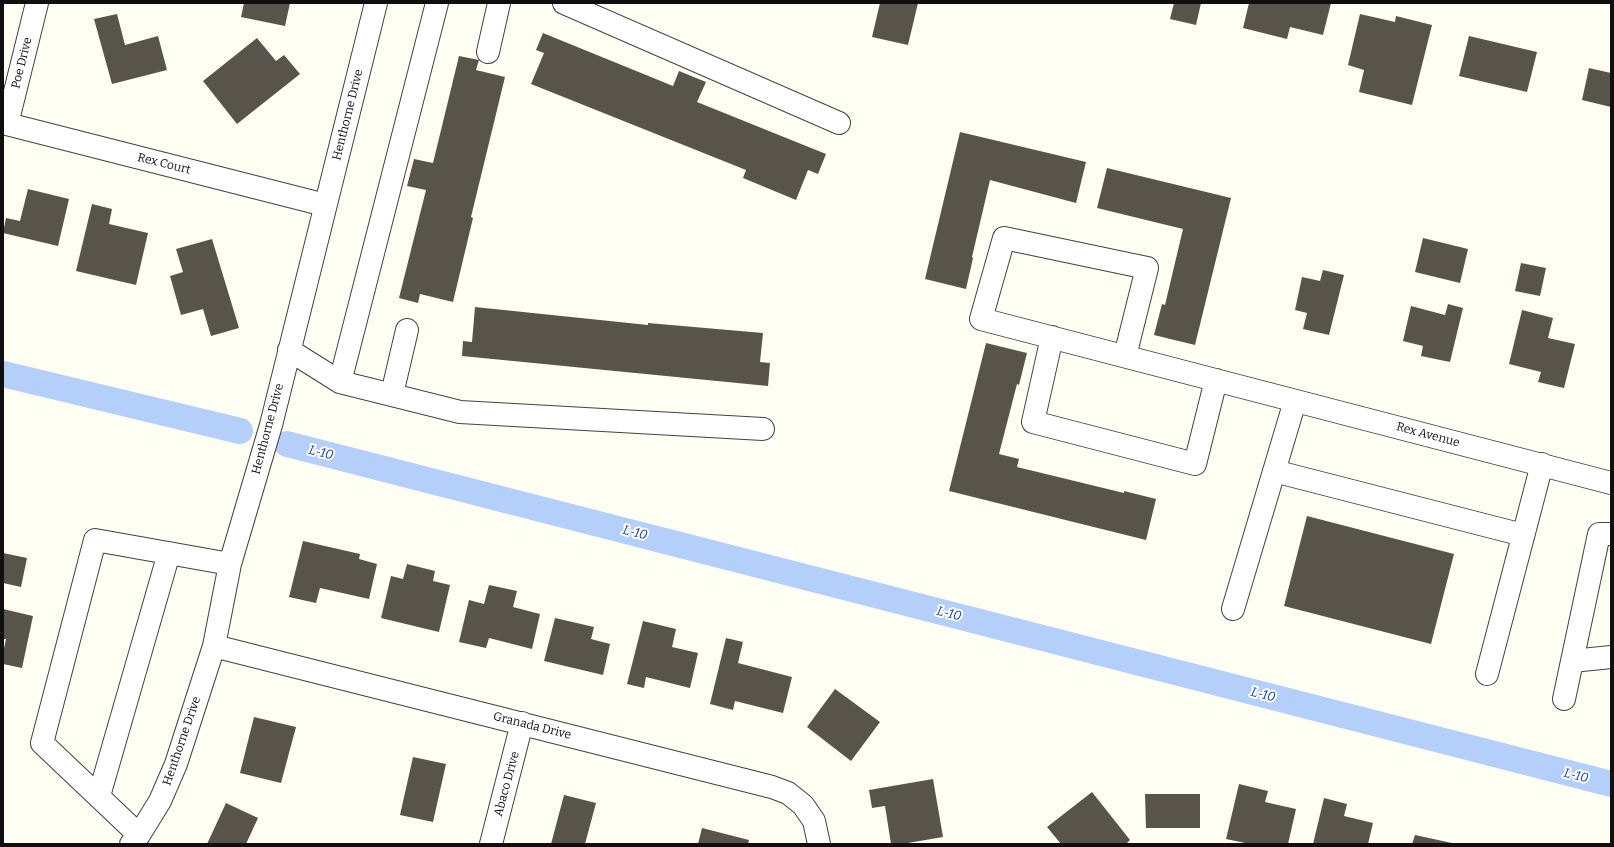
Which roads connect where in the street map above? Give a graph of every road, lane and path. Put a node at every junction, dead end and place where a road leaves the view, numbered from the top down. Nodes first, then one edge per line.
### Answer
1 (37, 3) edge
2 (376, 3) edge
3 (437, 3) edge
4 (499, 3) edge
5 (564, 3) edge
6 (488, 52) dead end
7 (5, 123) edge
8 (839, 123) dead end
9 (325, 205) junction
10 (407, 330) dead end
11 (1052, 337) junction
12 (289, 350) junction
13 (1125, 356) junction
14 (1216, 380) junction
15 (340, 382) junction
16 (392, 394) junction
17 (1295, 401) junction
18 (763, 429) dead end
19 (1542, 464) junction
20 (1274, 471) junction
21 (1611, 483) edge
22 (1611, 534) edge
23 (1523, 535) junction
24 (169, 553) junction
25 (230, 564) junction
26 (1233, 610) dead end
27 (214, 646) junction
28 (1611, 657) edge
29 (1572, 661) junction
30 (1487, 674) dead end
31 (1564, 699) dead end
32 (522, 723) junction
33 (99, 796) junction
34 (135, 839) edge
35 (491, 844) edge
36 (819, 844) edge

1 - 7 street, Poe Drive
2 - 9 street, Henthorne Drive
3 - 15 street
4 - 6 street
5 - 8 street
7 - 9 street, Rex Court
9 - 12 street, Henthorne Drive
10 - 16 street
11 - 13 street, Rex Avenue
11 - 13 street, Rex Avenue
11 - 14 street
12 - 15 street
12 - 25 street, Henthorne Drive
13 - 14 street, Rex Avenue
14 - 17 street, Rex Avenue
15 - 16 street
16 - 18 street
17 - 19 street, Rex Avenue
17 - 20 street
19 - 21 street, Rex Avenue
19 - 23 street
20 - 23 street
20 - 26 street
22 - 29 street
23 - 30 street
24 - 25 street
24 - 33 street
24 - 33 street
25 - 27 street, Henthorne Drive
27 - 32 street, Granada Drive
27 - 34 street, Henthorne Drive
28 - 29 street
29 - 31 street
32 - 35 street, Abaco Drive
32 - 36 street, Granada Drive
33 - 34 street

